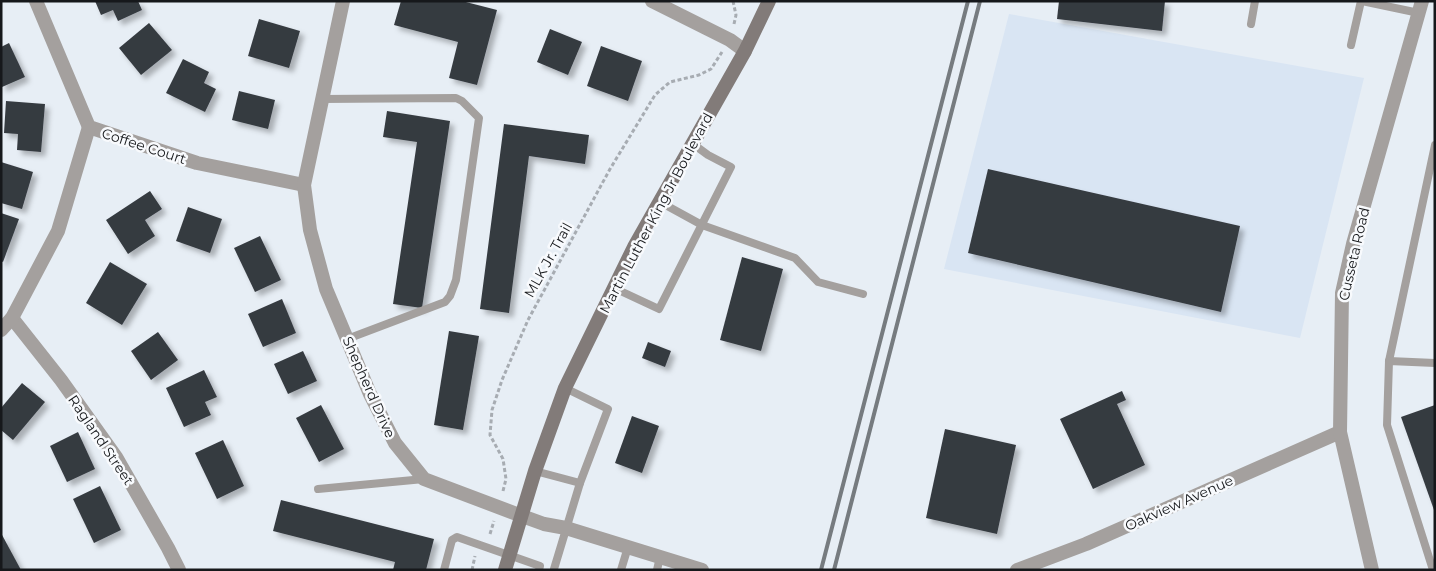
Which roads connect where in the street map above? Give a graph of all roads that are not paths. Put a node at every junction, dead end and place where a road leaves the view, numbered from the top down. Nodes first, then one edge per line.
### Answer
1 (36, 1) edge
2 (343, 1) edge
3 (652, 1) edge
4 (769, 1) edge
5 (1255, 1) edge
6 (1361, 1) edge
7 (1420, 7) edge
8 (1251, 24) dead end
9 (1351, 45) dead end
10 (745, 52) junction
11 (322, 99) junction
12 (89, 127) junction
13 (693, 144) junction
14 (1435, 145) edge
15 (304, 185) junction
16 (660, 202) junction
17 (702, 225) junction
18 (614, 288) junction
19 (863, 294) dead end
20 (12, 318) junction
21 (1, 330) edge
22 (347, 339) junction
23 (1388, 361) junction
24 (1435, 363) edge
25 (565, 388) junction
26 (1340, 432) junction
27 (535, 471) junction
28 (424, 479) junction
29 (580, 482) junction
30 (318, 489) dead end
31 (522, 516) junction
32 (566, 528) junction
33 (628, 547) junction
34 (508, 556) junction
35 (658, 563) edge
36 (540, 568) edge
37 (556, 569) edge
38 (179, 570) edge
39 (444, 570) edge
40 (505, 570) edge
41 (621, 570) edge
42 (702, 570) edge
43 (1017, 570) edge
44 (1372, 570) edge
45 (1433, 570) edge

1 - 12 street, Coffee Court
2 - 11 street, Shepherd Drive
3 - 10 street
4 - 10 main road, Martin Luther King Jr Boulevard
5 - 8 lane
6 - 7 lane
6 - 9 lane
7 - 26 street, Cusseta Road
10 - 13 main road, Martin Luther King Jr Boulevard
11 - 15 street, Shepherd Drive
11 - 22 lane
12 - 15 street, Coffee Court
12 - 20 street
13 - 16 main road, Martin Luther King Jr Boulevard
13 - 17 lane
14 - 23 lane
15 - 22 street, Shepherd Drive
16 - 17 lane
16 - 18 main road, Martin Luther King Jr Boulevard
17 - 18 lane
17 - 19 lane
18 - 25 main road, Martin Luther King Jr Boulevard
20 - 21 street
20 - 38 street, Ragland Street
22 - 28 street, Shepherd Drive
23 - 24 lane
23 - 45 lane
25 - 27 main road, Martin Luther King Jr Boulevard
25 - 29 lane
26 - 43 street, Oakview Avenue
26 - 44 street, Cusseta Road
27 - 29 lane
27 - 31 main road, Martin Luther King Jr Boulevard
28 - 30 lane
28 - 31 street
29 - 32 lane
31 - 32 street
31 - 34 main road, Martin Luther King Jr Boulevard
32 - 33 street
32 - 37 lane
33 - 35 street
33 - 41 lane
34 - 36 lane
34 - 39 lane
34 - 40 main road, Martin Luther King Jr Boulevard
35 - 42 street
36 - 37 lane

